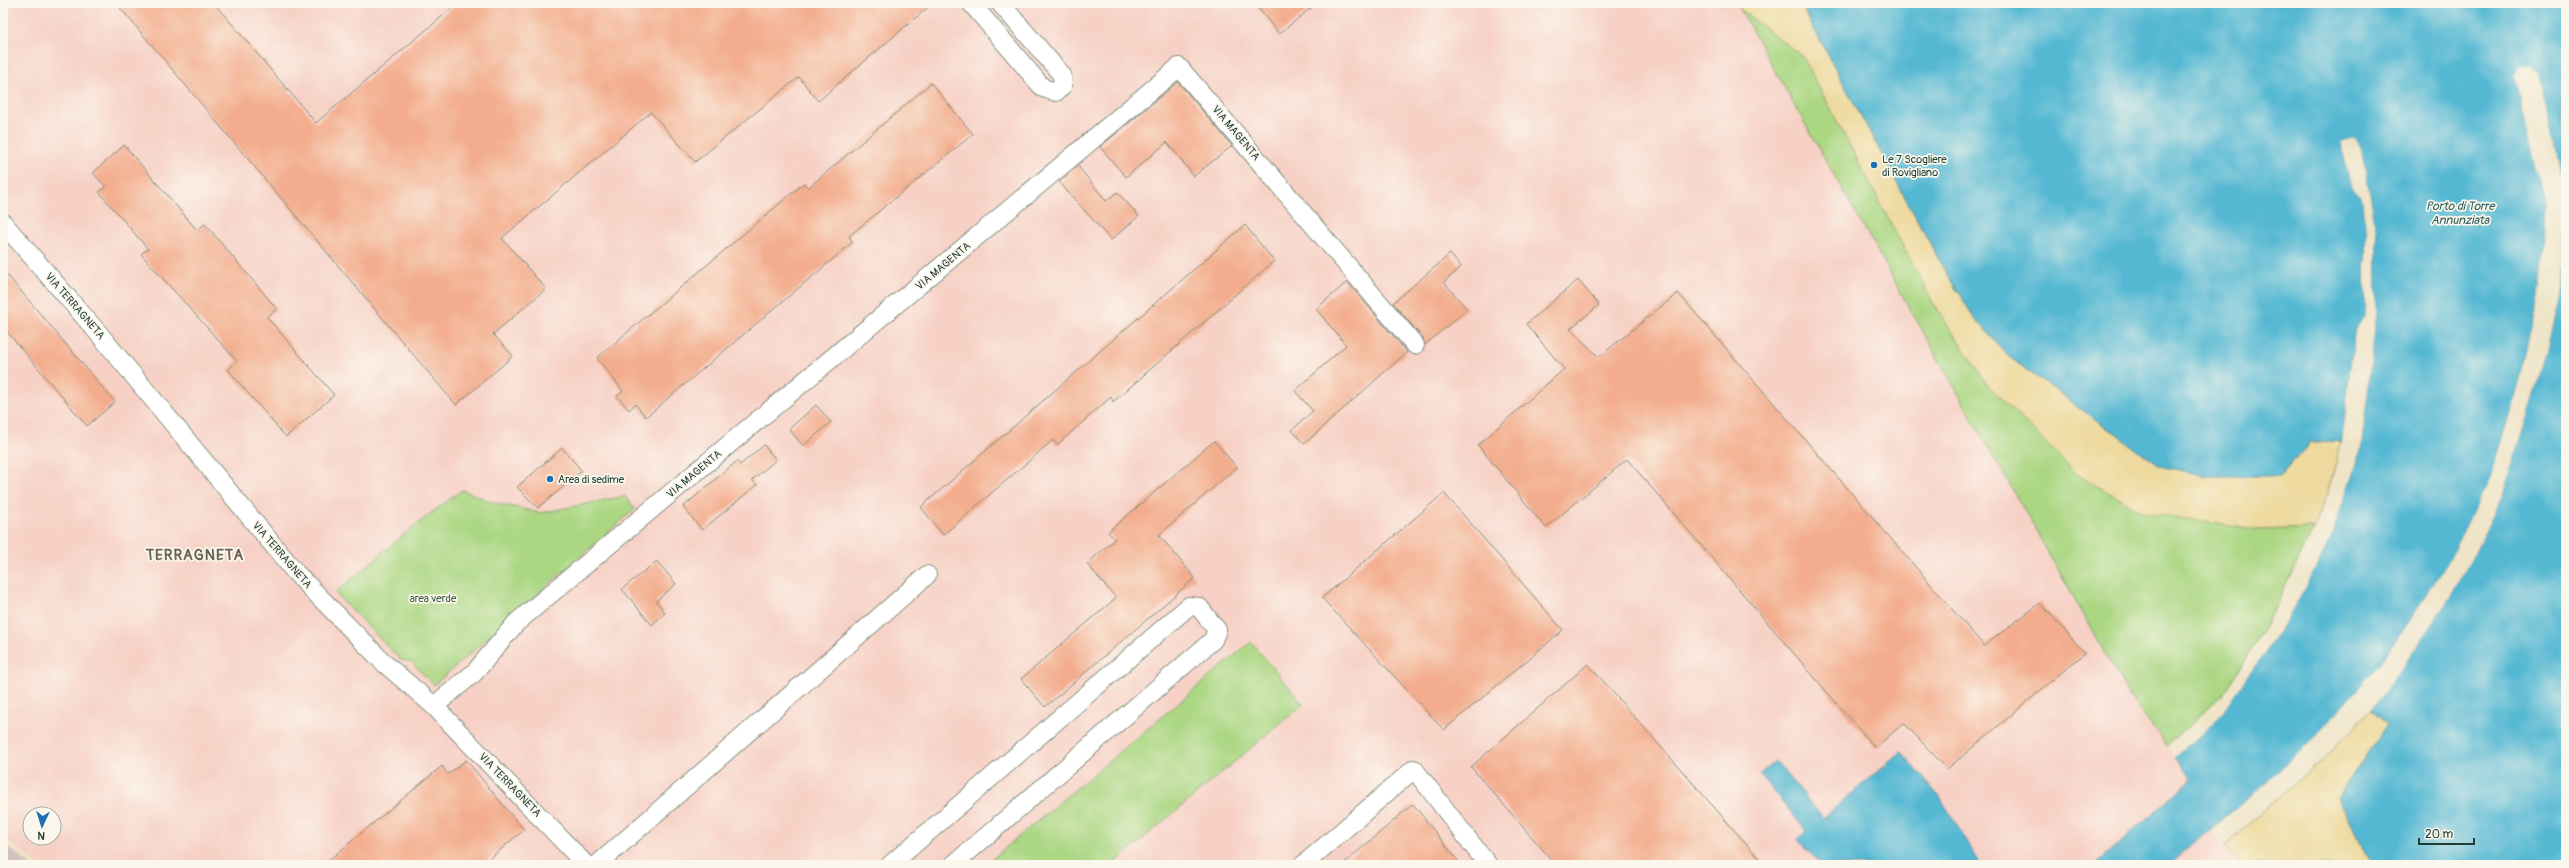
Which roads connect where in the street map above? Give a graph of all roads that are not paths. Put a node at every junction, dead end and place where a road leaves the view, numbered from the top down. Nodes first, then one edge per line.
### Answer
1 (971, 3) edge
2 (1000, 3) edge
3 (3, 223) edge
4 (1415, 345) dead end
5 (927, 575) dead end
6 (434, 706) junction
7 (586, 865) edge
8 (597, 865) edge
9 (890, 865) edge
10 (953, 865) edge
11 (1303, 865) edge
12 (1488, 865) edge

1 - 2 street
3 - 6 street, VIA TERRAGNETA
4 - 6 street, VIA MAGENTA
5 - 8 street
6 - 7 street, VIA TERRAGNETA
9 - 10 street
11 - 12 street

